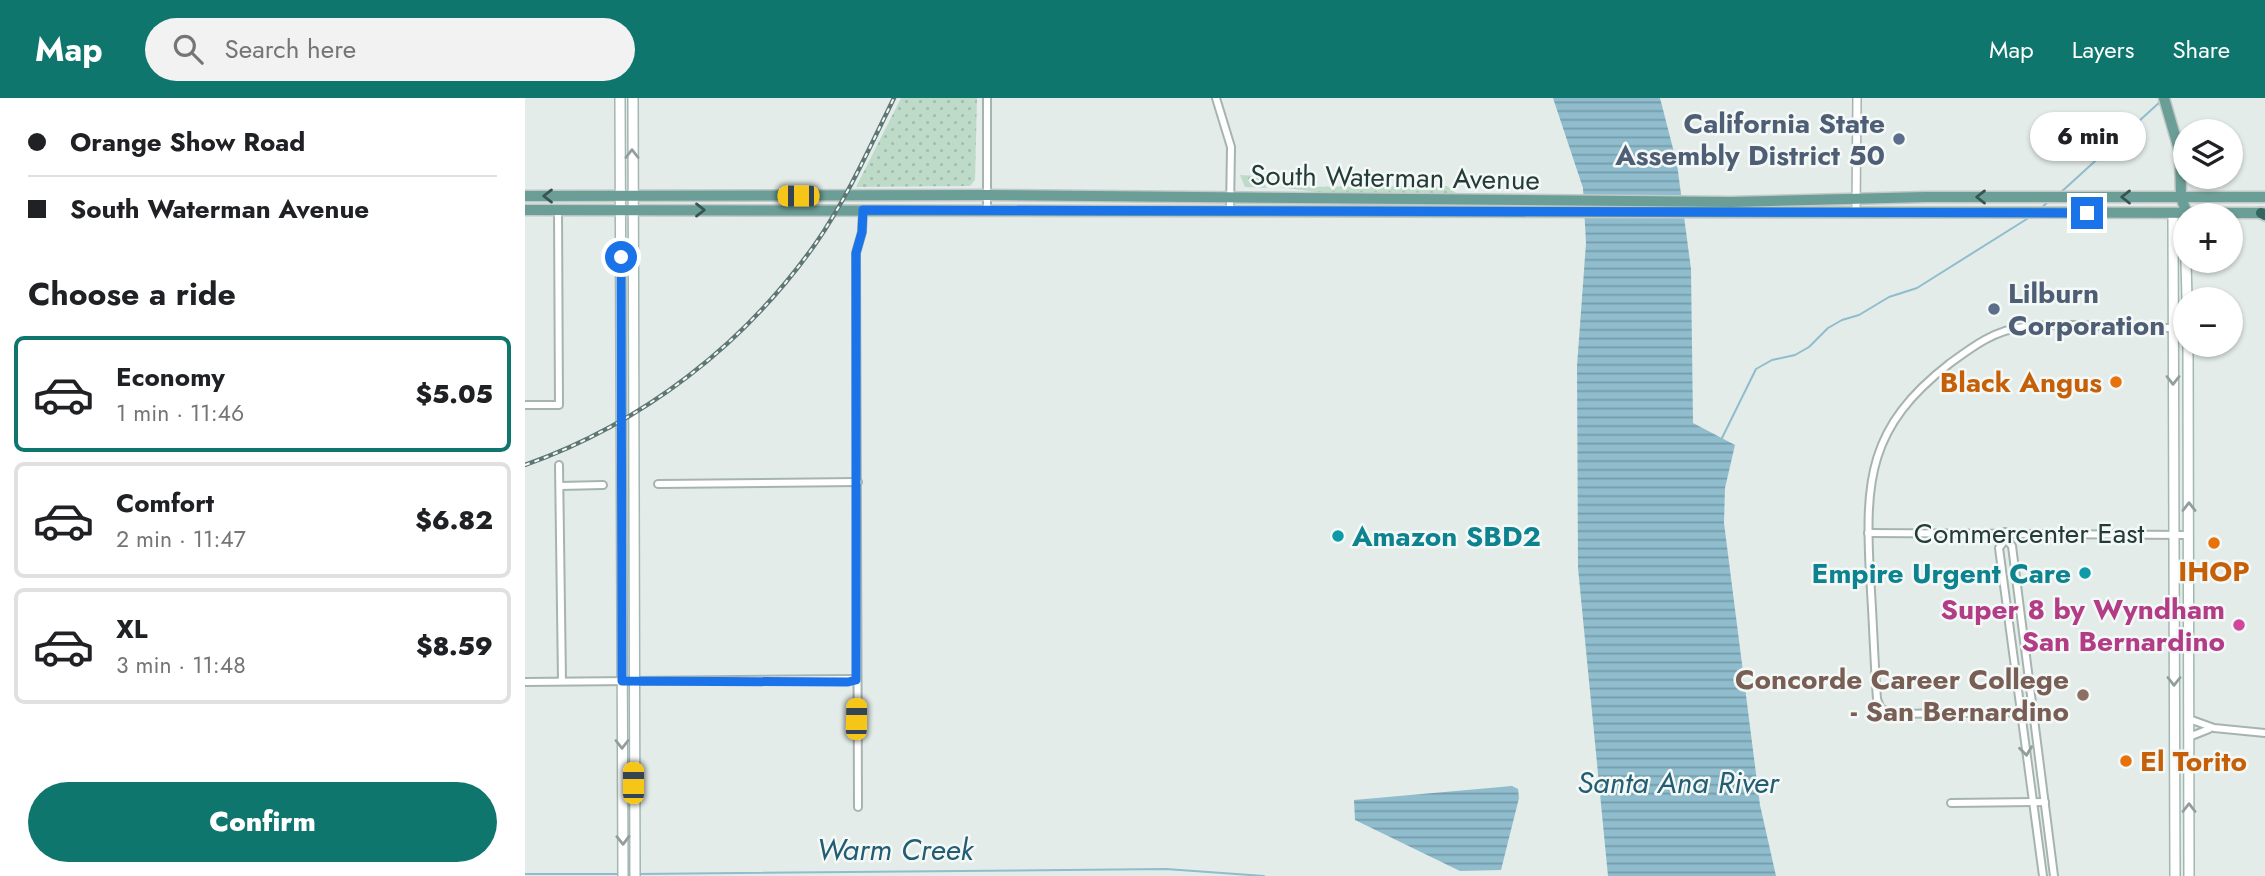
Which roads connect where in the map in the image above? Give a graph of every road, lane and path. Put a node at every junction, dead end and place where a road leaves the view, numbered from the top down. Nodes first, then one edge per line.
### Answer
1 (620, 98) edge
2 (633, 98) edge
3 (987, 98) edge
4 (1216, 98) edge
5 (1857, 98) edge
6 (2164, 98) edge
7 (620, 195) junction
8 (988, 195) junction
9 (525, 196) edge
10 (632, 196) junction
11 (2181, 197) junction
12 (2265, 197) edge
13 (1231, 198) junction
14 (1856, 198) junction
15 (2178, 203) edge
16 (2183, 203) edge
17 (1491, 207) junction
18 (1694, 207) junction
19 (987, 208) junction
20 (525, 210) edge
21 (558, 210) junction
22 (626, 210) junction
23 (863, 210) junction
24 (1230, 210) junction
25 (1856, 212) junction
26 (2173, 214) edge
27 (2243, 214) edge
28 (2264, 214) edge
29 (2173, 328) joint
30 (2188, 357) edge
31 (525, 405) edge
32 (559, 466) dead end
33 (858, 482) junction
34 (658, 484) dead end
35 (603, 485) dead end
36 (560, 486) junction
37 (1868, 533) junction
38 (2172, 534) junction
39 (2189, 535) junction
40 (2005, 536) junction
41 (856, 680) junction
42 (562, 681) junction
43 (622, 681) junction
44 (633, 681) junction
45 (525, 682) edge
46 (2021, 712) junction
47 (2033, 712) junction
48 (2188, 719) junction
49 (2214, 728) junction
50 (2265, 733) edge
51 (2189, 737) junction
52 (2033, 802) junction
53 (2045, 802) junction
54 (1951, 803) dead end
55 (858, 807) dead end
56 (623, 875) edge
57 (635, 875) edge
58 (2043, 876) edge
59 (2054, 876) edge
60 (2175, 876) edge
61 (2189, 876) edge

1 - 7 main road
10 -> 2 main road
3 - 8 street
4 - 13 street
5 - 14 street
6 - 11 main road
7 -> 9 main road, South Waterman Avenue
7 - 10 main road, South Waterman Avenue
7 - 22 main road
8 - 10 main road, South Waterman Avenue
8 - 13 main road, South Waterman Avenue
8 - 19 street
10 - 22 main road
11 - 12 main road, South Waterman Avenue
11 -> 14 main road, South Waterman Avenue
11 - 15 main road
11 - 16 main road
13 - 17 main road, South Waterman Avenue
13 - 24 street
14 - 18 main road, South Waterman Avenue
14 - 25 street
17 - 18 main road, South Waterman Avenue
17 - 24 main road, South Waterman Avenue
18 - 25 main road, South Waterman Avenue
19 - 23 main road, South Waterman Avenue
19 - 24 main road, South Waterman Avenue
20 - 21 main road, South Waterman Avenue
21 - 22 main road, South Waterman Avenue
21 - 31 street
22 -> 23 main road, South Waterman Avenue
22 - 43 main road
22 - 44 main road
23 - 33 street
25 - 26 main road, South Waterman Avenue
27 - 28 main road, South Waterman Avenue
29 - 37 street
29 -> 38 main road
39 -> 30 main road
32 - 36 street
33 - 34 street
33 - 41 street
35 - 36 street
36 - 42 street
37 - 40 street, Commercenter East
37 - 46 street
38 - 39 street, Commercenter East
38 - 40 street, Commercenter East
38 -> 60 main road
39 - 48 main road
40 - 46 street
40 - 47 street
41 - 44 street
41 - 55 street
42 - 43 street
42 - 45 street
43 - 44 street
43 -> 56 main road
44 - 57 main road
46 - 47 street
46 -> 52 street
47 - 53 street
48 - 49 street
48 - 51 main road
49 - 50 street
49 - 51 street
61 -> 51 main road
52 - 53 street
52 - 54 street
52 - 58 street
53 - 59 street

